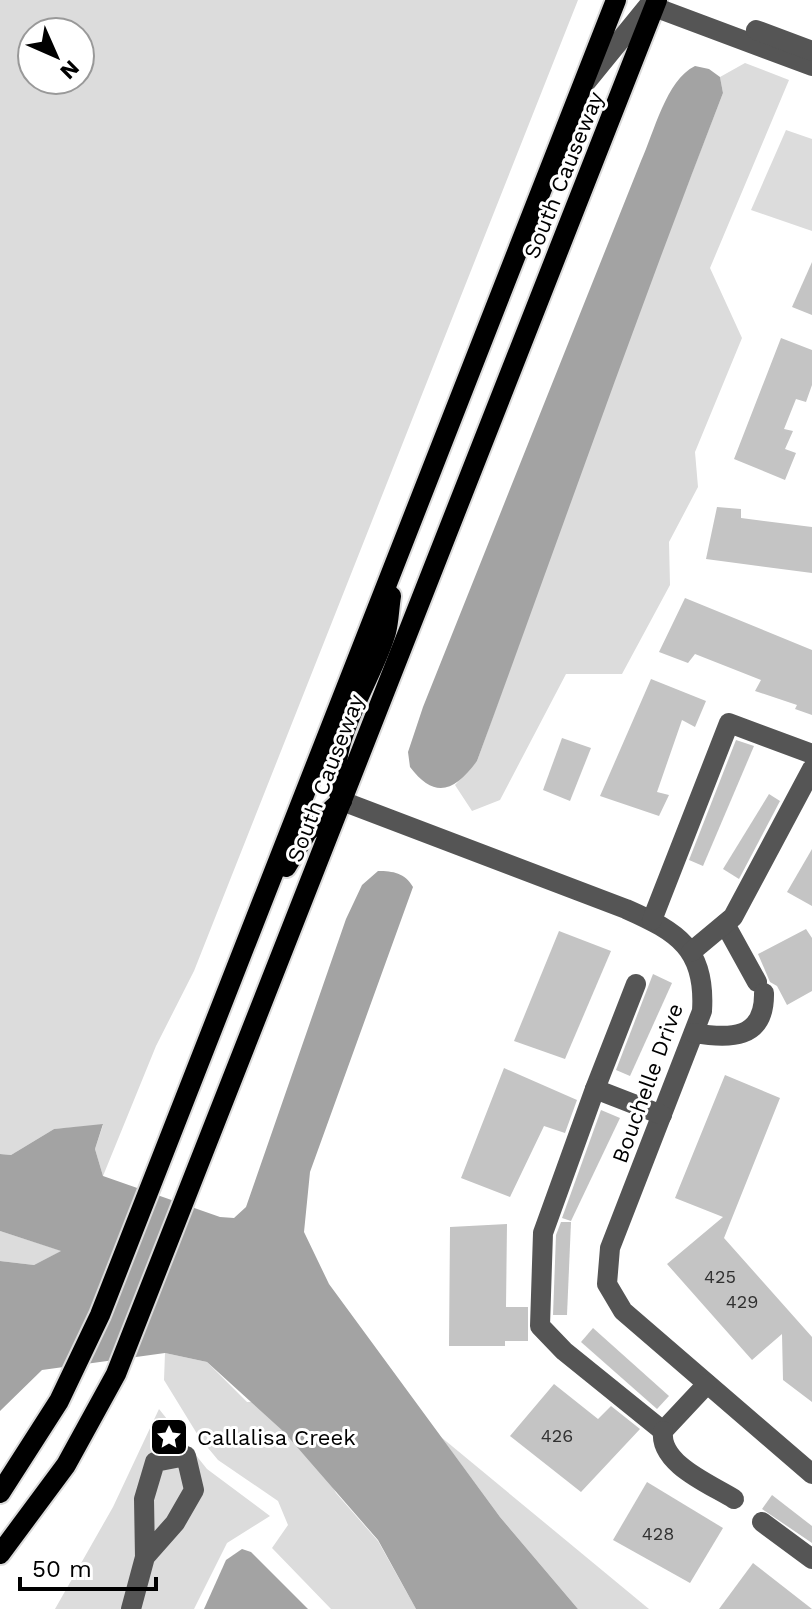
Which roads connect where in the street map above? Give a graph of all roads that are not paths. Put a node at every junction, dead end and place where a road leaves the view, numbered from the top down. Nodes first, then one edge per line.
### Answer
1 (616, 0) edge
2 (658, 1) edge
3 (812, 51) edge
4 (812, 66) edge
5 (580, 90) junction
6 (395, 564) junction
7 (812, 754) edge
8 (812, 769) edge
9 (342, 801) junction
10 (652, 920) junction
11 (255, 921) junction
12 (725, 924) junction
13 (691, 952) junction
14 (636, 984) dead end
15 (694, 1033) junction
16 (595, 1089) junction
17 (662, 1115) junction
18 (707, 1384) junction
19 (663, 1431) junction
20 (812, 1474) edge
21 (0, 1493) edge
22 (734, 1499) dead end
23 (762, 1522) dead end
24 (0, 1554) edge
25 (145, 1557) dead end
26 (812, 1559) edge
27 (131, 1609) edge

1 - 5 main road, South Causeway
2 - 3 street
2 - 4 street
2 - 5 street
2 - 9 main road, South Causeway
5 - 6 main road, South Causeway
6 - 9 main road
6 - 11 main road, South Causeway
7 - 10 street
8 - 12 street
9 - 10 street, Bouchelle Drive
9 - 11 main road
9 - 24 main road, South Causeway
10 - 13 street, Bouchelle Drive
11 - 21 main road, South Causeway
12 - 13 street
12 - 15 street
13 - 15 street, Bouchelle Drive
14 - 16 street
15 - 17 street, Bouchelle Drive
16 - 17 street
16 - 19 street
17 - 18 street, Bouchelle Drive
18 - 19 street
18 - 20 street, Bouchelle Drive
19 - 22 street
23 - 26 street
25 - 27 street

